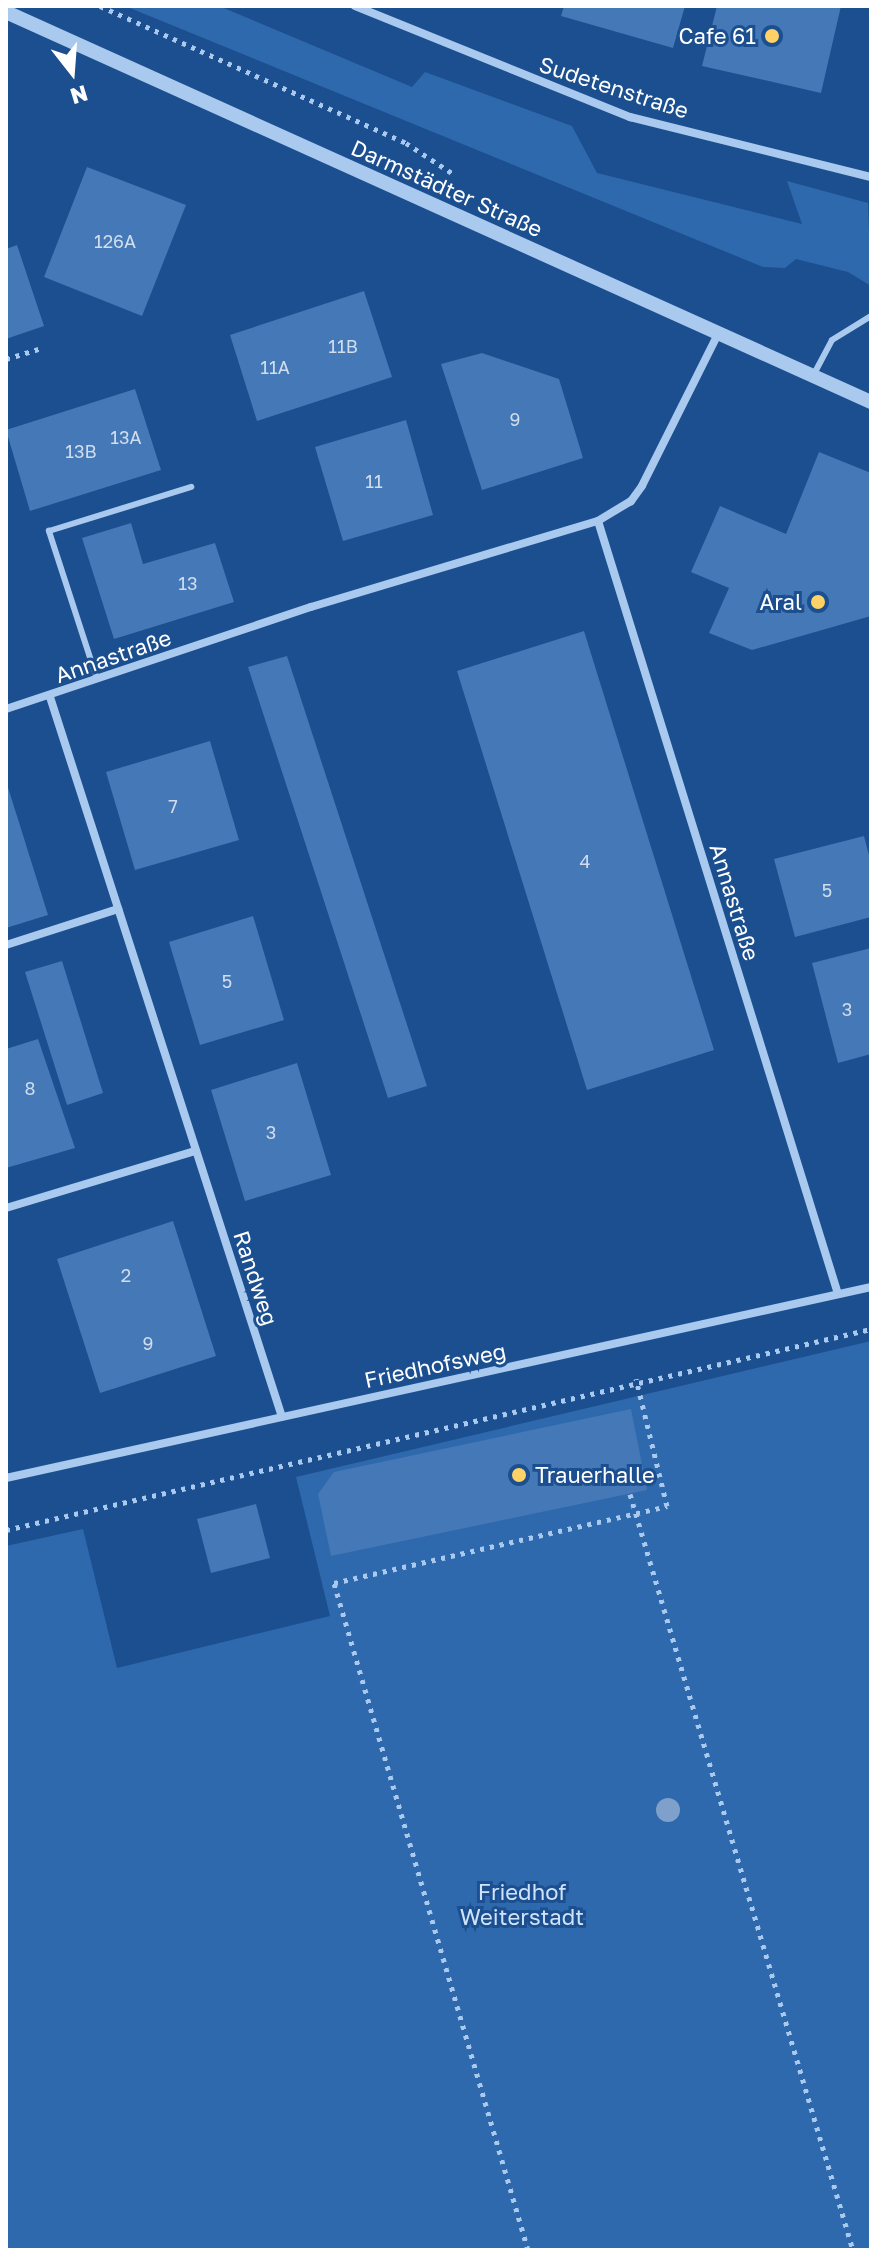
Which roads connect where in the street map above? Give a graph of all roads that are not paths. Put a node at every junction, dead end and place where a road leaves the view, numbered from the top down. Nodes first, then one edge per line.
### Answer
1 (355, 6) edge
2 (6, 12) edge
3 (871, 177) edge
4 (871, 316) edge
5 (718, 334) junction
6 (813, 376) junction
7 (871, 402) edge
8 (191, 487) dead end
9 (598, 521) junction
10 (97, 679) junction
11 (50, 697) junction
12 (6, 709) edge
13 (118, 909) junction
14 (6, 945) edge
15 (195, 1151) junction
16 (6, 1208) edge
17 (871, 1287) edge
18 (838, 1294) junction
19 (282, 1417) junction
20 (6, 1478) edge

1 - 3 street, Sudetenstraße
2 - 5 street, Darmstädter Straße
4 - 6 lane
5 - 6 street, Darmstädter Straße
5 - 9 street, Annastraße
6 - 7 street, Darmstädter Straße
8 - 10 lane
9 - 10 street, Annastraße
9 - 18 street, Annastraße
10 - 11 street, Annastraße
11 - 12 street, Annastraße
11 - 13 street, Randweg
13 - 14 street
13 - 15 street, Randweg
15 - 16 street
15 - 19 street, Randweg
17 - 18 street, Friedhofsweg
18 - 19 street, Friedhofsweg
19 - 20 street, Friedhofsweg

